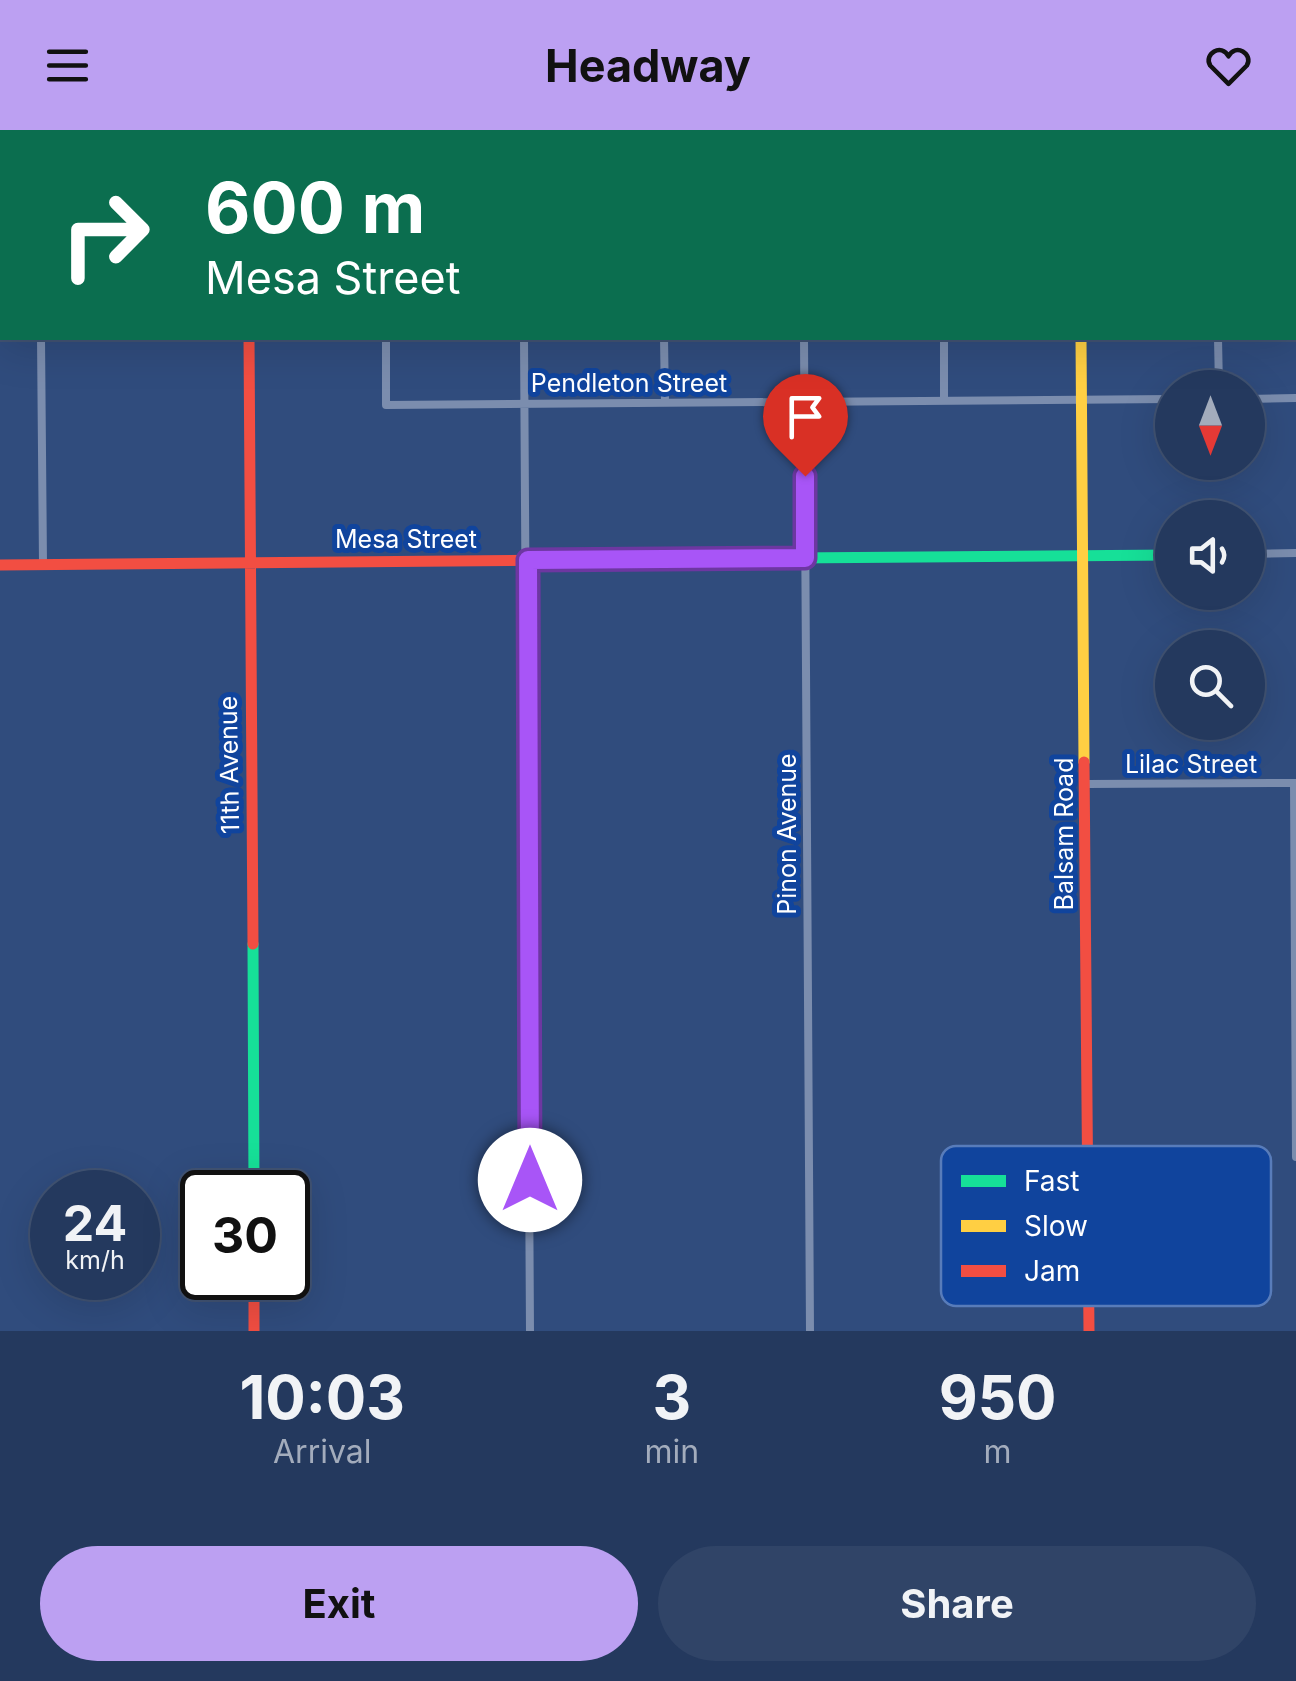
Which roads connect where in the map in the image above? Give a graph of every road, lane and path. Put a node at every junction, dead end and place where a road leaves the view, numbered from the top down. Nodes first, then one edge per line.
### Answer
1 (41, 340) edge
2 (248, 340) edge
3 (386, 340) edge
4 (524, 340) edge
5 (664, 340) edge
6 (804, 340) edge
7 (944, 340) edge
8 (1081, 340) edge
9 (1218, 340) edge
10 (1219, 370) edge
11 (1296, 398) edge
12 (1155, 399) edge
13 (1265, 399) edge
14 (1082, 400) junction
15 (944, 401) junction
16 (805, 402) junction
17 (665, 403) junction
18 (525, 404) junction
19 (1265, 554) edge
20 (1296, 554) edge
21 (1155, 555) edge
22 (1082, 556) junction
23 (805, 558) junction
24 (528, 560) junction
25 (249, 563) junction
26 (43, 564) junction
27 (0, 565) edge
28 (1295, 783) edge
29 (1087, 784) junction
30 (1088, 1146) edge
31 (1296, 1157) edge
32 (254, 1170) edge
33 (254, 1300) edge
34 (1089, 1306) edge
35 (254, 1331) edge
36 (530, 1331) edge
37 (810, 1331) edge
38 (1089, 1331) edge

1 - 26 street
2 - 25 street, 11th Avenue
3 - 18 street, Pendleton Street
4 - 18 street
5 - 17 street
6 - 16 street, Pinon Avenue
7 - 15 street
8 - 14 street, Balsam Road
9 - 10 street
11 - 13 street
12 - 14 street, Pendleton Street
14 - 15 street, Pendleton Street
14 - 22 street, Balsam Road
15 - 16 street, Pendleton Street
16 - 17 street, Pendleton Street
16 - 23 street, Pinon Avenue
17 - 18 street, Pendleton Street
18 - 24 street
19 - 20 street
21 - 22 street, Mesa Street
22 - 23 street, Mesa Street
22 - 29 street, Balsam Road
23 - 24 street, Mesa Street
23 - 37 street, Pinon Avenue
24 - 25 street, Mesa Street
24 - 36 street
25 - 26 street, Mesa Street
25 - 32 street, 11th Avenue
26 - 27 street, Mesa Street
28 - 29 street, Lilac Street
28 - 31 street
29 - 30 street, Balsam Road
33 - 35 street
34 - 38 street, Balsam Road

